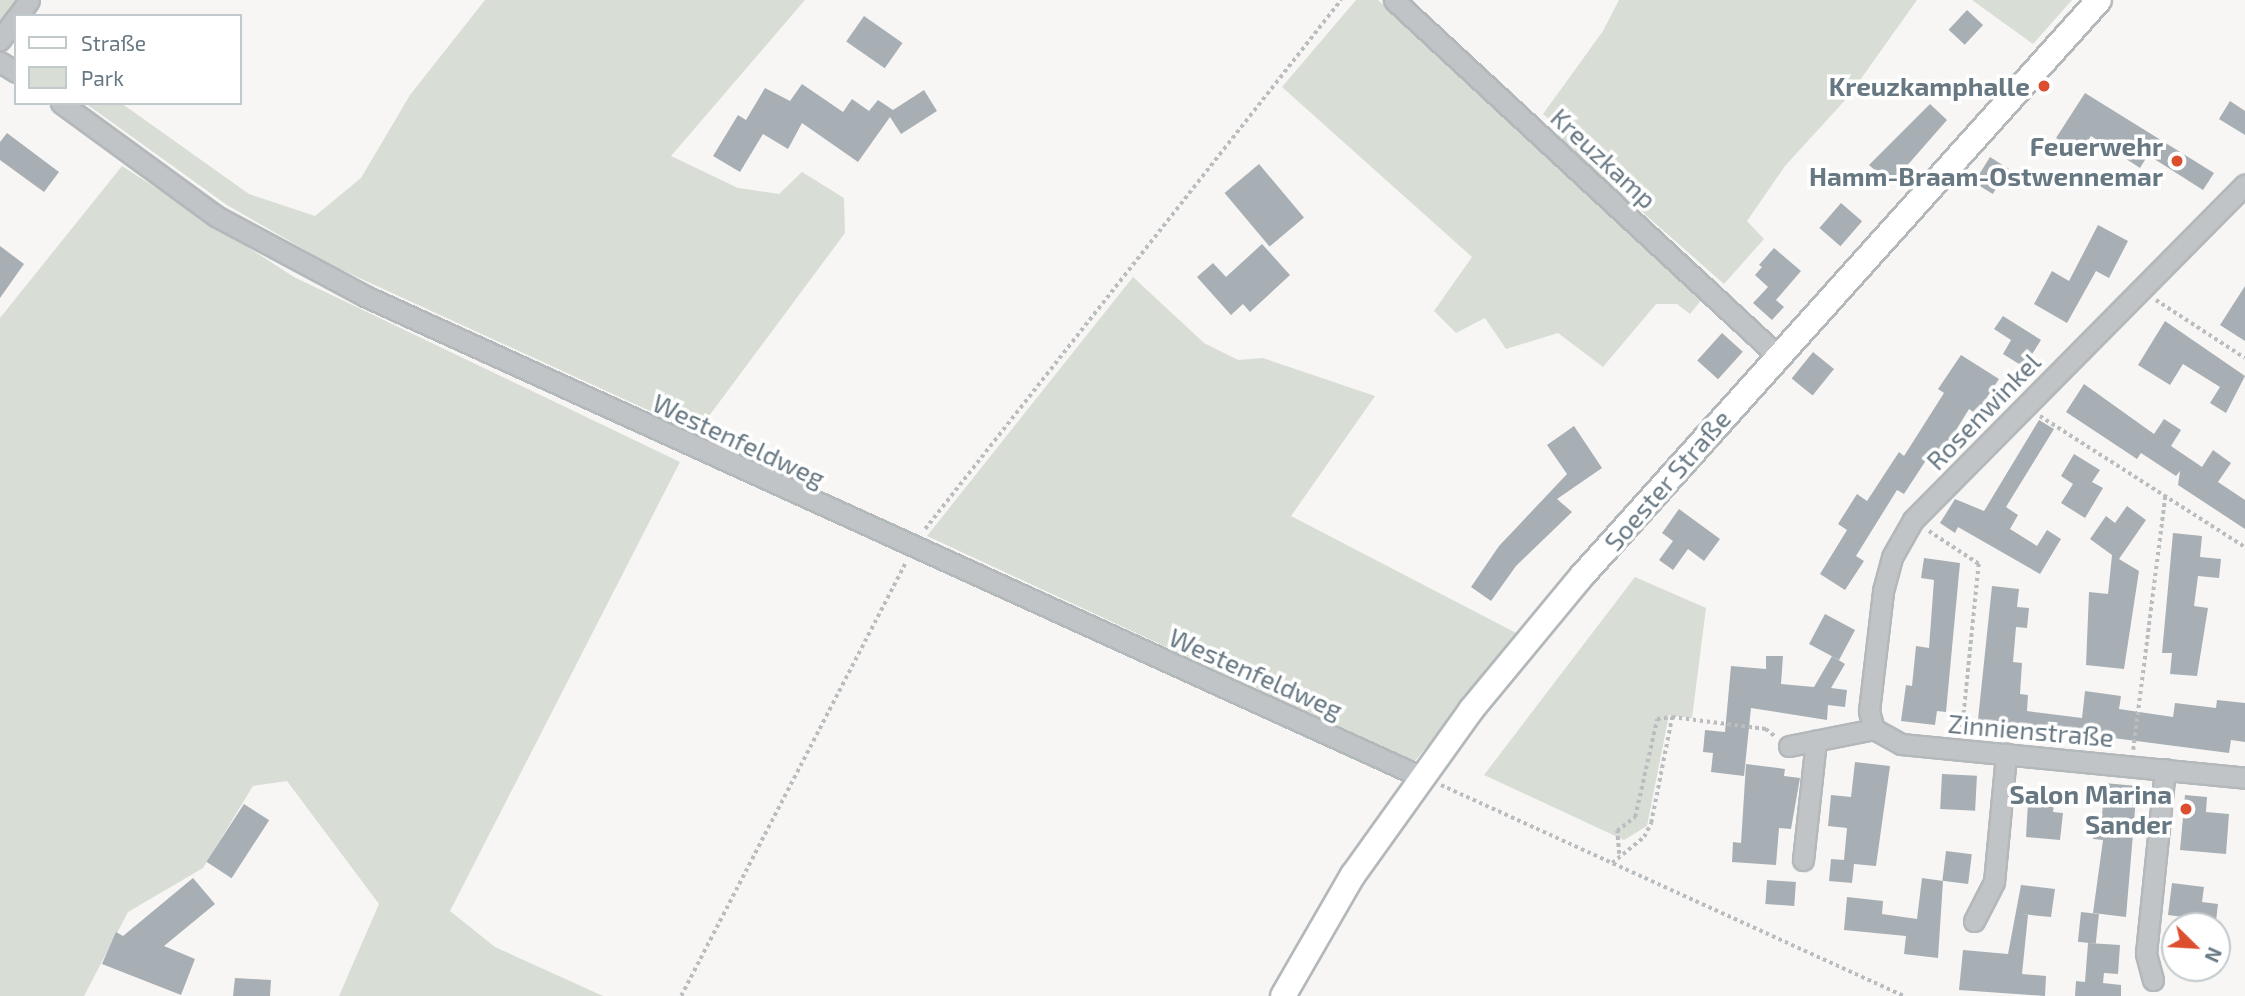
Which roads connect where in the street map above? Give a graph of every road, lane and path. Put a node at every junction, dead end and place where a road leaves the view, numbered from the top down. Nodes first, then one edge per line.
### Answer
1 (1341, 0) edge
2 (1394, 0) edge
3 (2099, 0) edge
4 (14, 21) edge
5 (0, 40) edge
6 (64, 105) edge
7 (2245, 185) edge
8 (2140, 289) junction
9 (1777, 355) junction
10 (2245, 358) edge
11 (2025, 407) junction
12 (2165, 496) junction
13 (1913, 520) junction
14 (911, 547) junction
15 (2245, 547) edge
16 (1672, 717) junction
17 (1874, 729) junction
18 (1816, 741) junction
19 (1788, 746) joint
20 (1960, 750) junction
21 (2006, 754) junction
22 (2131, 766) junction
23 (2165, 769) junction
24 (1422, 776) junction
25 (2245, 778) edge
26 (1619, 855) junction
27 (1803, 860) dead end
28 (1611, 864) junction
29 (1974, 921) dead end
30 (2153, 980) dead end
31 (681, 996) edge
32 (1283, 996) edge
33 (1904, 996) edge

1 - 14 path
2 - 9 street, Kreuzkamp
3 - 9 main road, Soester Straße
4 - 5 street
6 - 14 street, Westenfeldweg
7 - 8 street, Rosenwinkel
8 - 10 path
8 - 11 street, Rosenwinkel
9 - 24 main road, Soester Straße
11 - 12 path
11 - 13 street, Rosenwinkel
12 - 15 path
12 - 22 path
13 - 17 street, Rosenwinkel
13 - 20 path
14 - 24 street, Westenfeldweg
14 - 31 path
16 - 19 path
16 - 26 path
16 - 26 path
17 - 18 street
17 - 20 street, Zinnienstraße
18 - 19 street
18 - 27 street
20 - 21 street, Zinnienstraße
21 - 22 street, Zinnienstraße
21 - 29 street
22 - 23 street, Zinnienstraße
23 - 25 street, Zinnienstraße
23 - 30 street
24 - 28 path
24 - 32 main road, Soester Straße
26 - 28 path
28 - 33 path

